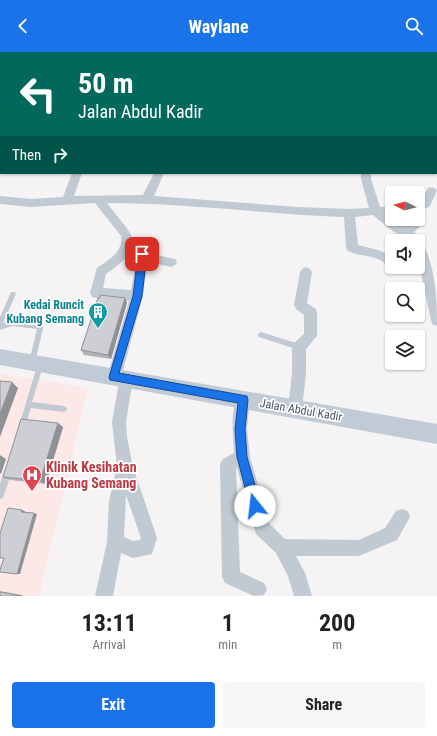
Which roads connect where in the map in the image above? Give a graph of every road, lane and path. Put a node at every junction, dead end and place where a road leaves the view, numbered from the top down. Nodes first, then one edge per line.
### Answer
1 (77, 174) edge
2 (159, 174) edge
3 (366, 174) edge
4 (432, 191) dead end
5 (98, 199) junction
6 (147, 199) junction
7 (0, 200) edge
8 (68, 200) junction
9 (425, 204) edge
10 (385, 211) edge
11 (376, 212) junction
12 (349, 213) junction
13 (413, 226) edge
14 (405, 232) junction
15 (407, 234) edge
16 (385, 257) edge
17 (171, 262) dead end
18 (425, 262) edge
19 (306, 272) dead end
20 (432, 276) edge
21 (13, 294) dead end
22 (137, 296) junction
23 (437, 320) edge
24 (0, 326) edge
25 (261, 335) dead end
26 (299, 347) junction
27 (0, 357) edge
28 (36, 363) junction
29 (120, 378) junction
30 (243, 400) junction
31 (28, 405) junction
32 (64, 409) dead end
33 (295, 409) junction
34 (19, 434) edge
35 (437, 434) edge
36 (242, 457) junction
37 (10, 464) edge
38 (125, 466) junction
39 (0, 495) edge
40 (402, 517) dead end
41 (115, 542) junction
42 (282, 547) junction
43 (258, 589) dead end
44 (104, 596) edge
45 (303, 596) edge

1 - 8 street
2 - 6 street
3 - 11 street
4 - 9 street
5 - 6 street
5 - 8 street
5 - 22 street
6 - 12 street
7 - 8 street
10 - 11 street
11 - 12 street
11 - 14 street
12 - 16 street
13 - 14 street
14 - 15 street
17 - 22 street
18 - 20 street
19 - 26 street
20 - 23 street
21 - 24 lane
22 - 29 street
24 - 28 lane
25 - 26 lane
26 - 33 street
27 - 28 main road, Jalan Abdul Kadir
28 - 29 main road, Jalan Abdul Kadir
28 - 31 lane
29 - 30 main road, Jalan Abdul Kadir
29 - 38 street
30 - 33 main road, Jalan Abdul Kadir
30 - 36 street
31 - 32 lane
31 - 34 lane
33 - 35 main road, Jalan Abdul Kadir
36 - 42 street
36 - 43 street
37 - 39 lane
38 - 41 street
38 - 41 street
40 - 42 street
41 - 44 street
42 - 45 street

